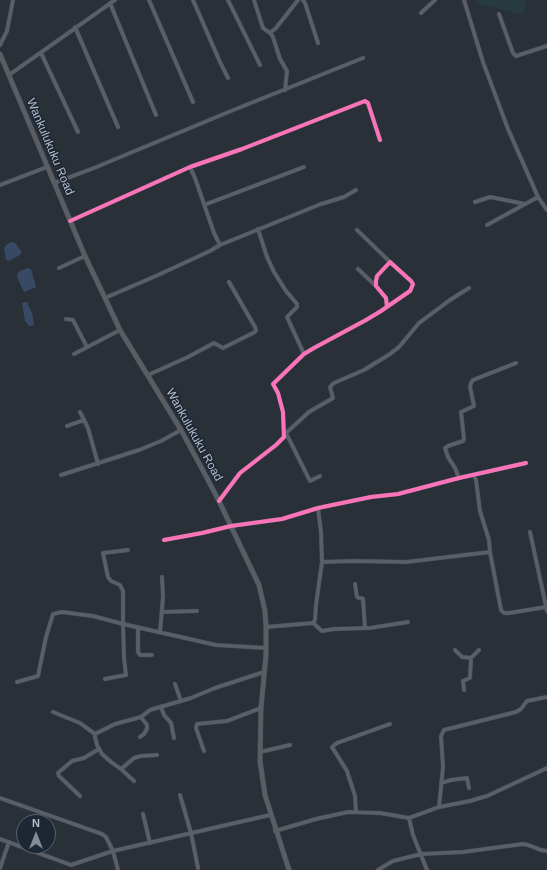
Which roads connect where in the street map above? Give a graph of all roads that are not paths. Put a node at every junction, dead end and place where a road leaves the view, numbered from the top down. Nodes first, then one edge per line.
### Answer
1 (13, 0) edge
2 (115, 0) edge
3 (150, 0) edge
4 (199, 0) edge
5 (228, 0) edge
6 (254, 0) edge
7 (298, 0) edge
8 (303, 0) edge
9 (435, 0) edge
10 (464, 0) edge
11 (194, 1) edge
12 (110, 3) junction
13 (421, 13) dead end
14 (499, 14) dead end
15 (75, 27) junction
16 (270, 33) junction
17 (318, 43) dead end
18 (0, 44) edge
19 (547, 46) edge
20 (41, 53) junction
21 (0, 54) edge
22 (363, 58) dead end
23 (260, 66) dead end
24 (9, 75) junction
25 (228, 78) dead end
26 (285, 90) junction
27 (193, 102) dead end
28 (156, 115) dead end
29 (118, 127) dead end
30 (78, 132) dead end
31 (380, 140) dead end
32 (48, 167) junction
33 (190, 167) junction
34 (304, 167) dead end
35 (54, 183) junction
36 (0, 185) edge
37 (356, 190) dead end
38 (538, 197) junction
39 (476, 202) dead end
40 (525, 204) junction
41 (204, 205) junction
42 (547, 210) edge
43 (70, 220) junction
44 (487, 225) dead end
45 (258, 229) junction
46 (357, 230) dead end
47 (220, 245) junction
48 (85, 256) junction
49 (390, 262) junction
50 (59, 268) dead end
51 (358, 269) dead end
52 (229, 282) dead end
53 (376, 286) junction
54 (469, 288) dead end
55 (105, 298) junction
56 (387, 307) junction
57 (66, 319) dead end
58 (120, 330) junction
59 (87, 347) junction
60 (74, 354) dead end
61 (304, 354) junction
62 (516, 363) dead end
63 (148, 375) junction
64 (80, 412) dead end
65 (84, 420) junction
66 (67, 426) dead end
67 (181, 430) junction
68 (285, 435) junction
69 (526, 463) dead end
70 (98, 464) junction
71 (61, 475) dead end
72 (474, 475) junction
73 (320, 476) dead end
74 (459, 478) junction
75 (219, 501) junction
76 (318, 508) junction
77 (231, 526) junction
78 (530, 532) dead end
79 (164, 540) dead end
80 (128, 550) dead end
81 (490, 552) junction
82 (322, 562) junction
83 (162, 577) dead end
84 (355, 584) dead end
85 (546, 609) edge
86 (197, 611) dead end
87 (163, 612) junction
88 (408, 622) dead end
89 (313, 623) junction
90 (123, 624) junction
91 (138, 627) junction
92 (266, 627) junction
93 (365, 628) junction
94 (160, 632) junction
95 (266, 648) junction
96 (455, 650) dead end
97 (479, 650) dead end
98 (152, 655) dead end
99 (471, 658) junction
100 (264, 672) junction
101 (105, 679) dead end
102 (17, 682) dead end
103 (175, 684) dead end
104 (464, 690) dead end
105 (547, 697) edge
106 (181, 701) junction
107 (161, 707) junction
108 (260, 708) junction
109 (53, 712) dead end
110 (141, 717) junction
111 (390, 724) dead end
112 (95, 734) junction
113 (140, 737) dead end
114 (174, 738) dead end
115 (290, 745) dead end
116 (99, 749) junction
117 (204, 751) dead end
118 (260, 752) junction
119 (157, 755) dead end
120 (547, 768) edge
121 (121, 769) junction
122 (134, 781) dead end
123 (441, 783) junction
124 (469, 788) dead end
125 (180, 795) dead end
126 (80, 796) dead end
127 (0, 798) edge
128 (439, 807) junction
129 (356, 812) junction
130 (143, 814) dead end
131 (270, 815) junction
132 (409, 818) junction
133 (275, 831) junction
134 (191, 833) junction
135 (0, 839) edge
136 (9, 842) junction
137 (150, 843) junction
138 (113, 851) junction
139 (547, 851) edge
140 (421, 854) junction
141 (0, 868) edge
142 (198, 868) dead end
143 (381, 869) edge
144 (118, 870) edge
145 (289, 870) edge
146 (427, 870) edge

1 - 18 street
2 - 12 street
3 - 27 street
4 - 11 street
5 - 23 street
6 - 16 street
7 - 16 street
8 - 17 street
9 - 13 street
10 - 38 street
11 - 25 street
12 - 15 street
12 - 28 street
14 - 19 street
15 - 20 street
15 - 29 street
16 - 26 street
20 - 24 street
20 - 30 street
21 - 24 main road, Wankulukuku Road
22 - 26 street
24 - 32 main road, Wankulukuku Road
26 - 35 street
31 - 33 street
32 - 35 main road, Wankulukuku Road
32 - 36 street
33 - 41 street
33 - 43 street
34 - 41 street
35 - 43 main road, Wankulukuku Road
37 - 45 street
38 - 40 street
38 - 42 street
39 - 40 street
40 - 44 street
41 - 47 street
43 - 48 main road, Wankulukuku Road
45 - 47 street
45 - 61 street
46 - 49 street
47 - 55 street
48 - 50 street
48 - 55 main road, Wankulukuku Road
49 - 53 street
49 - 56 street
51 - 53 street
52 - 63 street
53 - 56 street
54 - 68 street
55 - 58 main road, Wankulukuku Road
56 - 61 street
57 - 59 street
58 - 59 street
58 - 63 main road, Wankulukuku Road
59 - 60 street
61 - 68 street
62 - 74 street
63 - 67 main road, Wankulukuku Road
64 - 65 street
65 - 66 street
65 - 70 street
67 - 70 street
67 - 75 main road, Wankulukuku Road
68 - 73 street
68 - 75 street
69 - 72 street
70 - 71 street
72 - 74 street
72 - 81 street
74 - 76 street
75 - 77 main road, Wankulukuku Road
76 - 77 street
76 - 82 street
77 - 79 street
77 - 92 main road, Wankulukuku Road
78 - 85 street
80 - 90 street
81 - 82 street
81 - 85 street
82 - 89 street
83 - 87 street
84 - 93 street
86 - 87 street
87 - 94 street
88 - 93 street
89 - 92 street
89 - 93 street
90 - 91 street
90 - 101 street
90 - 102 street
91 - 94 street
91 - 98 street
92 - 95 main road, Wankulukuku Road
94 - 95 street
95 - 100 main road, Wankulukuku Road
96 - 99 street
97 - 99 street
99 - 104 street
100 - 106 street
100 - 108 main road, Wankulukuku Road
103 - 106 street
105 - 123 street
106 - 107 street
107 - 110 street
107 - 114 street
108 - 117 street
108 - 118 main road, Wankulukuku Road
109 - 112 street
110 - 112 street
110 - 113 street
111 - 129 street
112 - 116 street
115 - 118 street
116 - 121 street
116 - 126 street
118 - 131 main road, Wankulukuku Road
119 - 121 street
120 - 128 street
121 - 122 street
123 - 124 street
123 - 128 street
125 - 134 street
127 - 138 street
128 - 132 street
129 - 132 street
129 - 133 street
130 - 137 street
131 - 133 main road, Wankulukuku Road
131 - 134 street
132 - 140 street
133 - 145 main road, Wankulukuku Road
134 - 137 street
134 - 142 street
135 - 136 street
136 - 138 street
136 - 141 street
137 - 138 street
138 - 144 street
139 - 140 street
140 - 143 street
140 - 146 street

